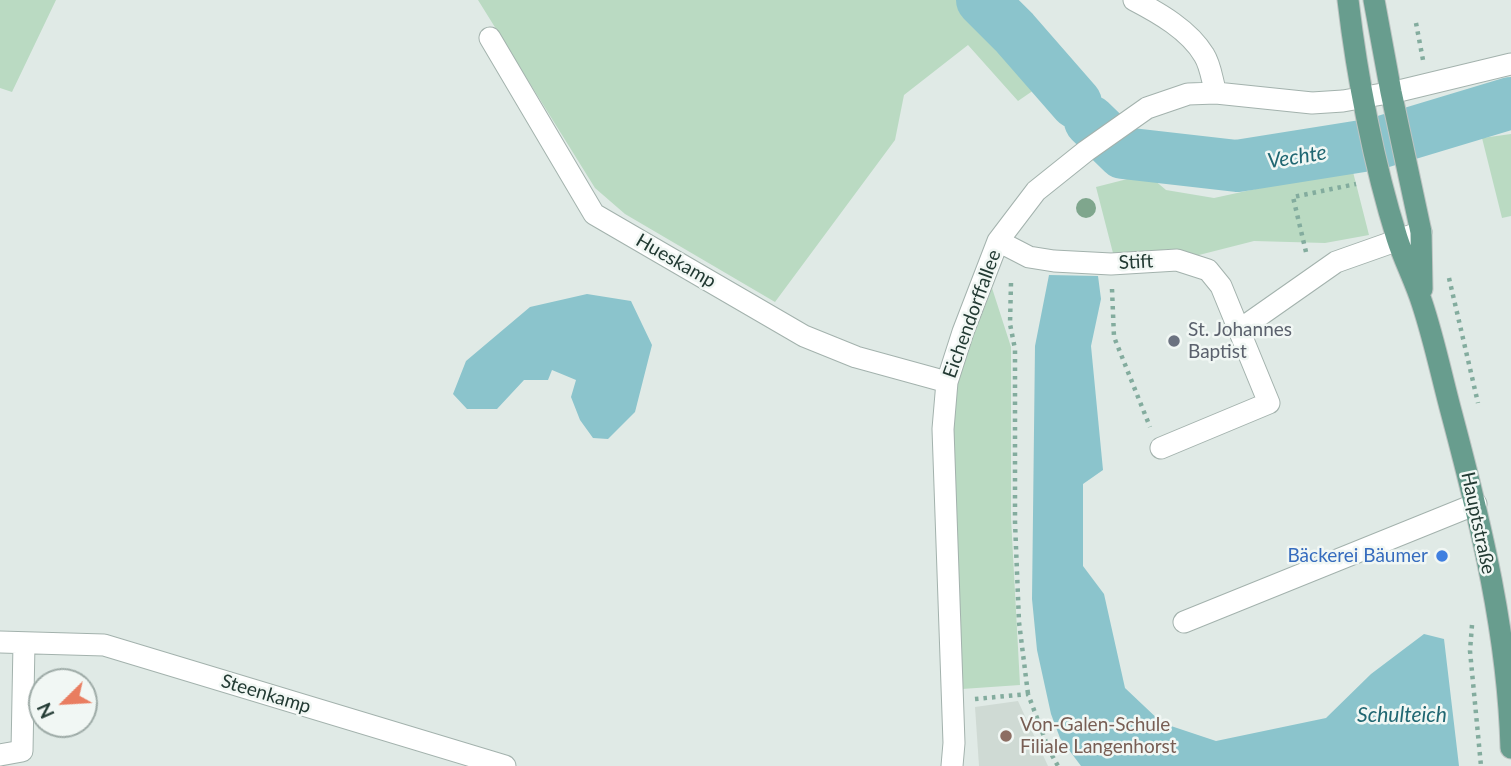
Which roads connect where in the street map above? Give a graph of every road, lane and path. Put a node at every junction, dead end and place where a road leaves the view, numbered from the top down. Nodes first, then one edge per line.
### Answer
1 (1134, 0) edge
2 (1348, 0) edge
3 (1374, 0) edge
4 (1416, 23) dead end
5 (490, 38) dead end
6 (1422, 57) dead end
7 (1511, 64) edge
8 (1391, 92) junction
9 (1216, 93) junction
10 (1365, 98) junction
11 (1375, 182) junction
12 (1422, 232) junction
13 (1398, 240) junction
14 (1004, 244) junction
15 (1111, 264) junction
16 (1449, 276) dead end
17 (1312, 279) junction
18 (1422, 301) junction
19 (1239, 330) junction
20 (947, 382) junction
21 (1481, 416) dead end
22 (1161, 447) joint
23 (1476, 504) junction
24 (1474, 612) dead end
25 (1184, 622) dead end
26 (0, 642) edge
27 (24, 643) junction
28 (1028, 694) junction
29 (952, 701) junction
30 (1511, 748) edge
31 (0, 755) edge
32 (505, 766) edge
33 (952, 766) edge
34 (1058, 766) edge
35 (1480, 766) edge

1 - 9 street
2 - 10 main road, Hauptstraße
3 - 8 main road, Hauptstraße
4 - 6 path
5 - 20 street, Hueskamp
7 - 8 street, Eichendorffallee
8 - 10 street, Eichendorffallee
8 - 12 main road, Hauptstraße
9 - 10 street, Eichendorffallee
9 - 14 street, Eichendorffallee
10 - 11 main road, Hauptstraße
11 - 13 main road, Hauptstraße
11 - 17 path
12 - 13 street
12 - 18 main road, Hauptstraße
13 - 17 street
13 - 18 main road, Hauptstraße
14 - 15 street, Stift
14 - 20 street, Eichendorffallee
14 - 28 path
15 - 19 street, Stift
15 - 22 path
16 - 21 path
17 - 19 street
18 - 23 main road, Hauptstraße
19 - 22 street, Stift
20 - 29 street, Eichendorffallee
23 - 25 street
23 - 30 main road, Hauptstraße
24 - 35 path
26 - 27 street, Steenkamp
27 - 31 street
27 - 32 street, Steenkamp
28 - 29 path
28 - 34 path
29 - 33 street, Eichendorffallee

